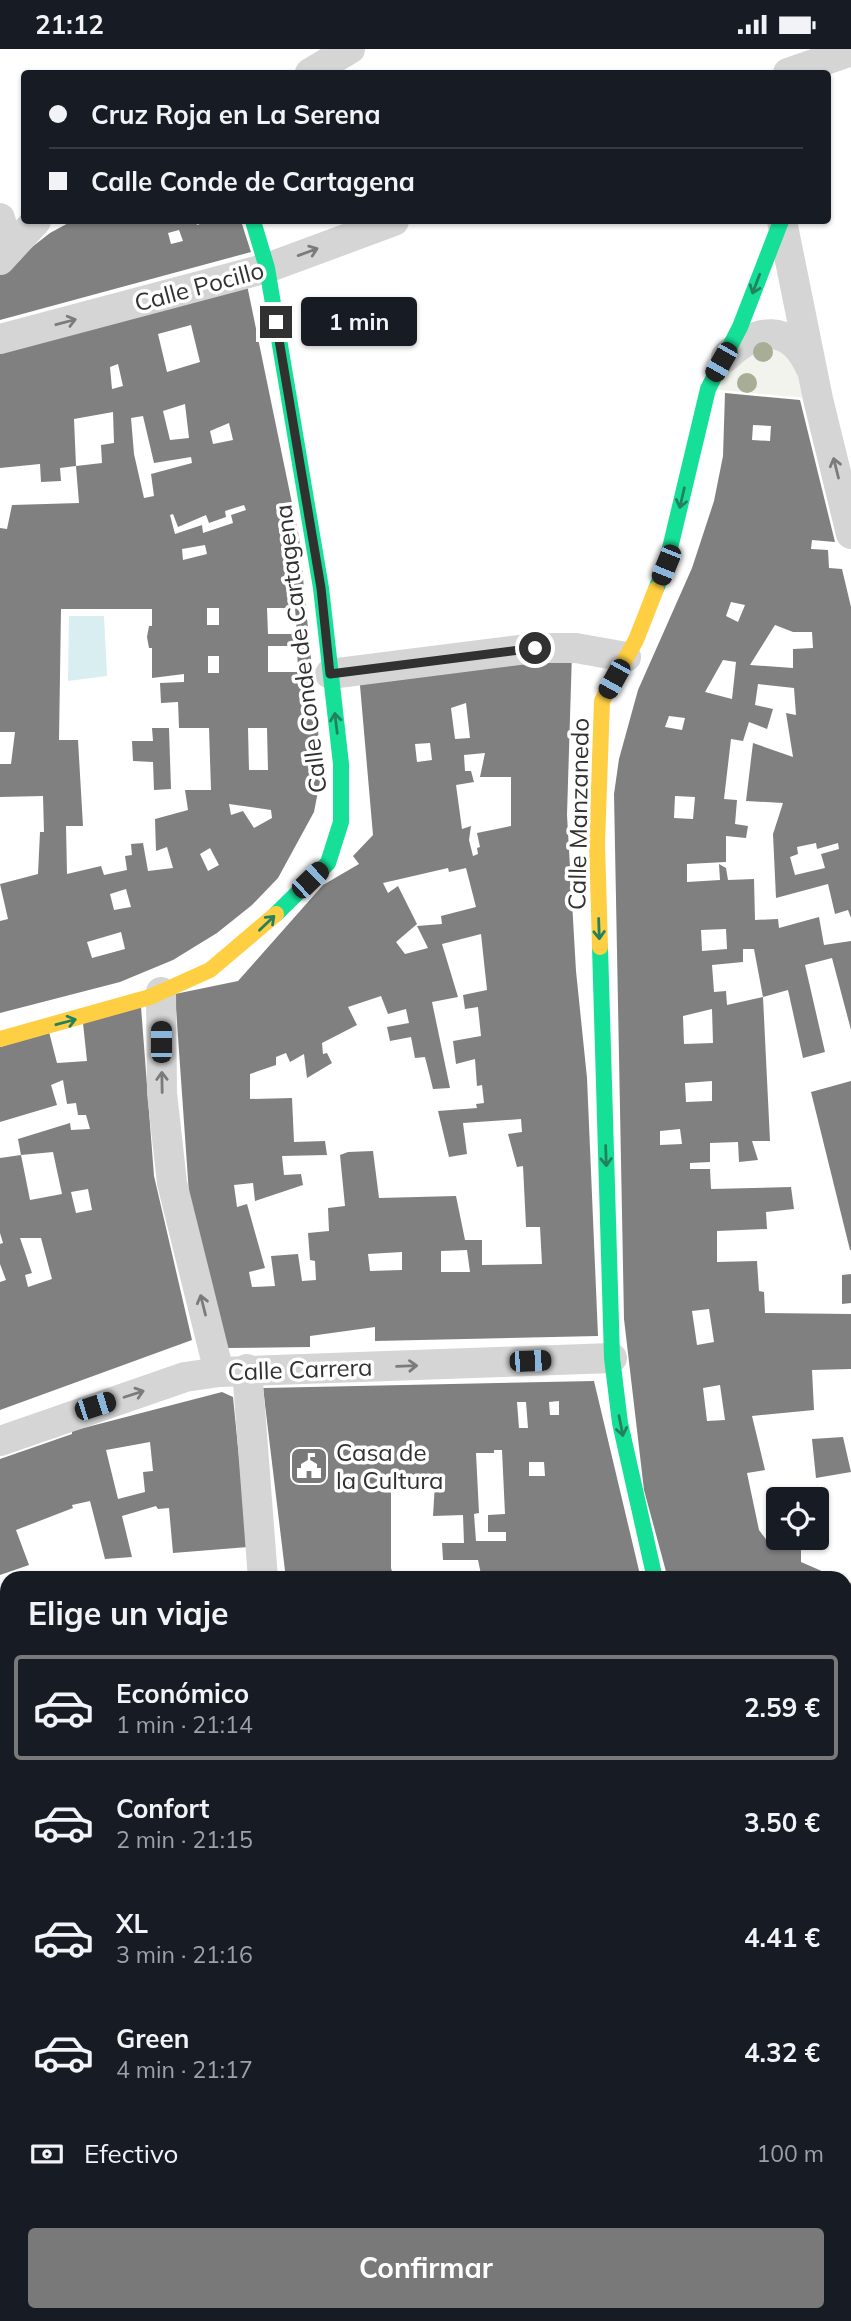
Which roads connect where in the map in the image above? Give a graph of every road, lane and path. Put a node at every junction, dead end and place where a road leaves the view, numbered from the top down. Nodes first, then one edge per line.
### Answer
1 (350, 49) edge
2 (845, 51) edge
3 (315, 70) edge
4 (805, 70) edge
5 (0, 218) edge
6 (33, 224) edge
7 (254, 224) edge
8 (386, 224) edge
9 (780, 224) edge
10 (782, 224) edge
11 (5, 255) edge
12 (267, 268) junction
13 (0, 339) edge
14 (721, 362) junction
15 (816, 380) junction
16 (851, 534) edge
17 (626, 657) junction
18 (330, 674) junction
19 (161, 992) junction
20 (0, 1039) edge
21 (612, 1358) junction
22 (233, 1370) junction
23 (0, 1441) edge
24 (262, 1571) edge
25 (653, 1571) edge

1 - 3 street
2 - 4 street
5 - 11 street
6 - 11 street
7 - 12 street, Calle Conde de Cartagena
12 -> 8 street, Calle Pocillo
9 -> 14 street, Calle Manzanedo
10 - 15 street
13 -> 12 street, Calle Pocillo
12 - 18 street, Calle Conde de Cartagena
14 - 15 street
14 -> 17 street, Calle Manzanedo
16 -> 15 street
17 - 18 street
17 -> 21 street, Calle Manzanedo
19 -> 18 street, Calle Conde de Cartagena
20 -> 19 street, Calle Conde de Cartagena
22 -> 19 street
22 -> 21 street, Calle Carrera
21 -> 25 street, Calle Manzanedo
23 -> 22 street, Calle Carrera
22 - 24 street

